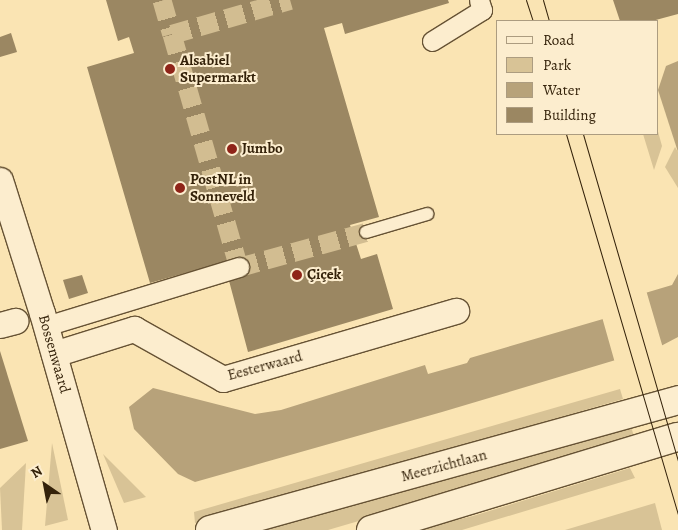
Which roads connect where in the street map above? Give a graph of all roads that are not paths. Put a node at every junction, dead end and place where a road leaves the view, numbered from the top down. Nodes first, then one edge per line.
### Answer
1 (479, 0) edge
2 (432, 41) dead end
3 (0, 180) edge
4 (5, 214) edge
5 (427, 214) dead end
6 (366, 232) tunnel mouth
7 (239, 267) dead end
8 (456, 311) dead end
9 (46, 326) junction
10 (54, 354) junction
11 (678, 400) edge
12 (678, 437) edge
13 (104, 530) edge
14 (210, 530) edge
15 (371, 530) edge

1 - 2 street
3 - 4 street, Bossenwaard
4 - 9 street, Bossenwaard
5 - 6 lane
7 - 9 street
8 - 10 street, Eesterwaard
9 - 10 street, Bossenwaard
10 - 13 street, Bossenwaard
11 - 14 street, Meerzichtlaan
12 - 15 street

